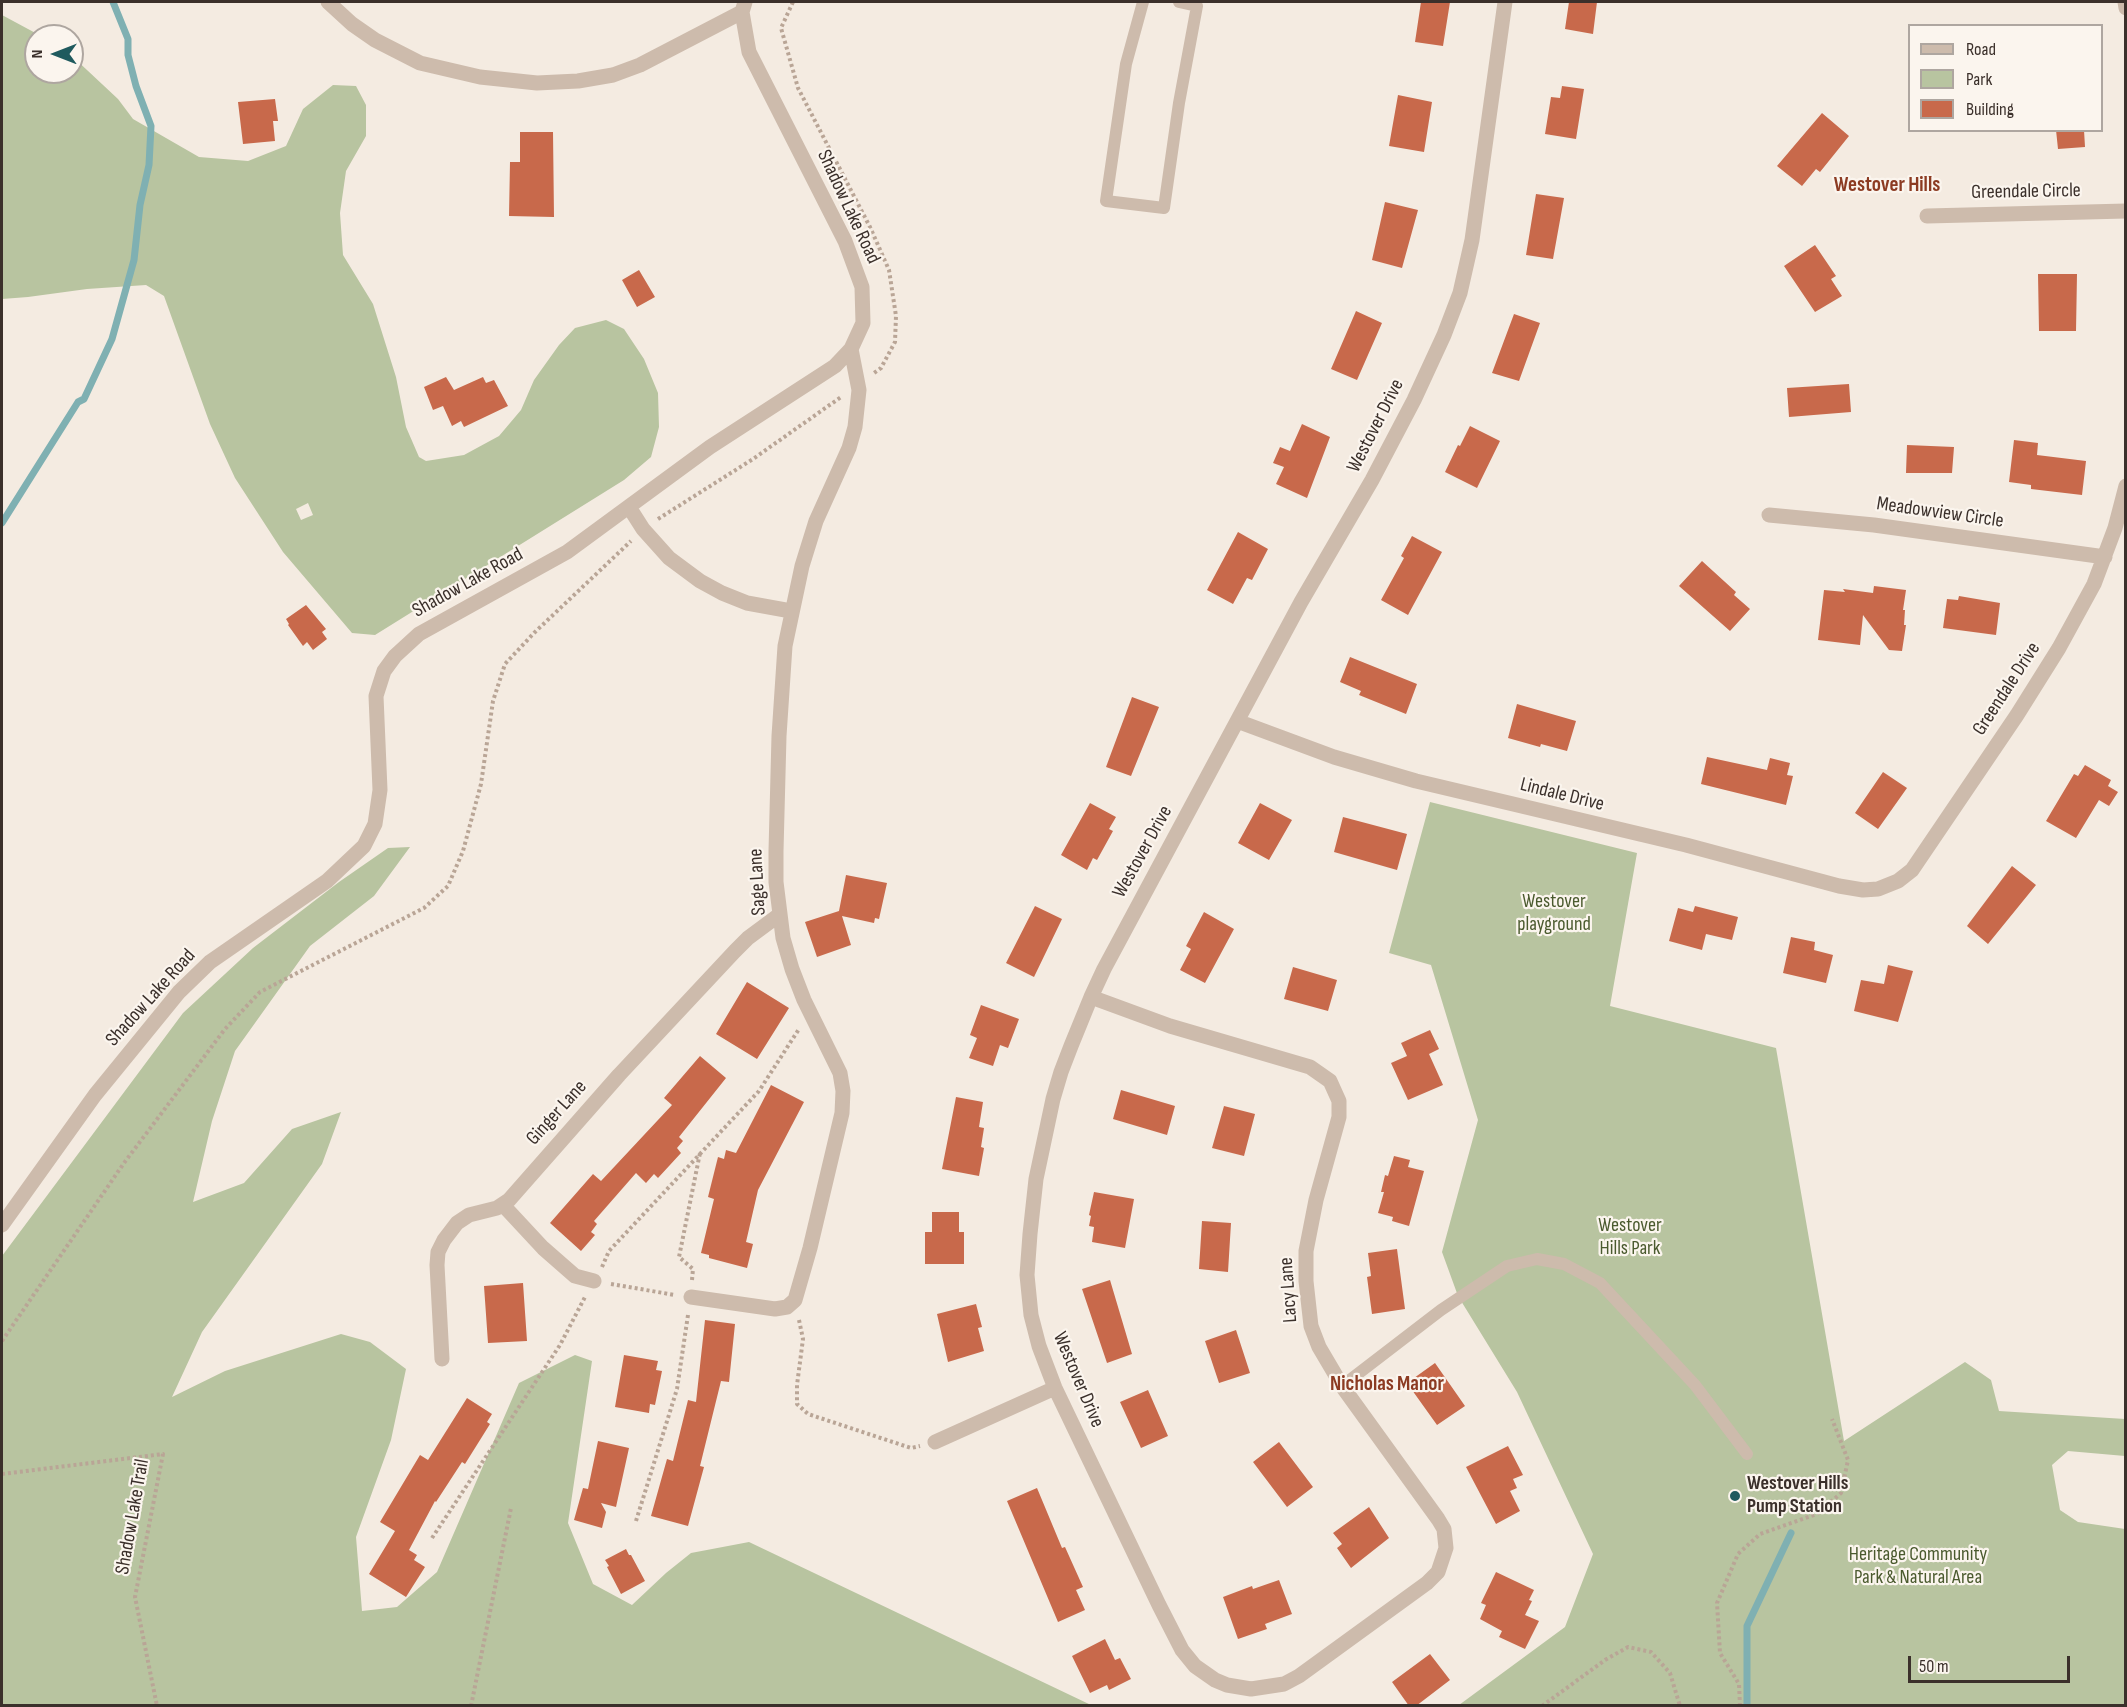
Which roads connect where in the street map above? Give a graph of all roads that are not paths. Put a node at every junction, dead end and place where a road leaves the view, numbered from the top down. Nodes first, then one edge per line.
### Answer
1 (328, 2) edge
2 (1143, 2) edge
3 (1179, 2) edge
4 (1505, 2) edge
5 (2125, 2) edge
6 (744, 7) edge
7 (2126, 8) edge
8 (2126, 211) edge
9 (1927, 216) dead end
10 (851, 349) junction
11 (2126, 486) edge
12 (629, 507) junction
13 (1769, 516) dead end
14 (2105, 557) junction
15 (791, 611) junction
16 (1237, 721) junction
17 (1881, 888) joint
18 (779, 915) junction
19 (1091, 997) junction
20 (503, 1205) junction
21 (2, 1225) edge
22 (594, 1281) road end
23 (691, 1297) road end
24 (442, 1359) dead end
25 (1342, 1386) junction
26 (1055, 1388) junction
27 (935, 1442) road end
28 (1747, 1454) dead end
29 (1260, 1689) joint

1 - 6 street
2 - 3 lane
4 - 16 street, Westover Drive
5 - 7 street
6 - 10 street, Shadow Lake Road
8 - 9 street, Greendale Circle
10 - 12 street, Shadow Lake Road
10 - 15 street, Sage Lane
11 - 14 street, Greendale Drive
12 - 15 street
12 - 21 street, Shadow Lake Road
13 - 14 street, Meadowview Circle
14 - 17 street, Greendale Drive
15 - 18 street, Sage Lane
16 - 17 street, Lindale Drive
16 - 19 street, Westover Drive
18 - 20 street, Ginger Lane
18 - 23 street, Sage Lane
19 - 25 street, Lacy Lane
19 - 26 street, Westover Drive
20 - 22 street
20 - 24 street
25 - 28 lane
25 - 29 street, Lacy Lane
26 - 27 street
26 - 29 street, Westover Drive

